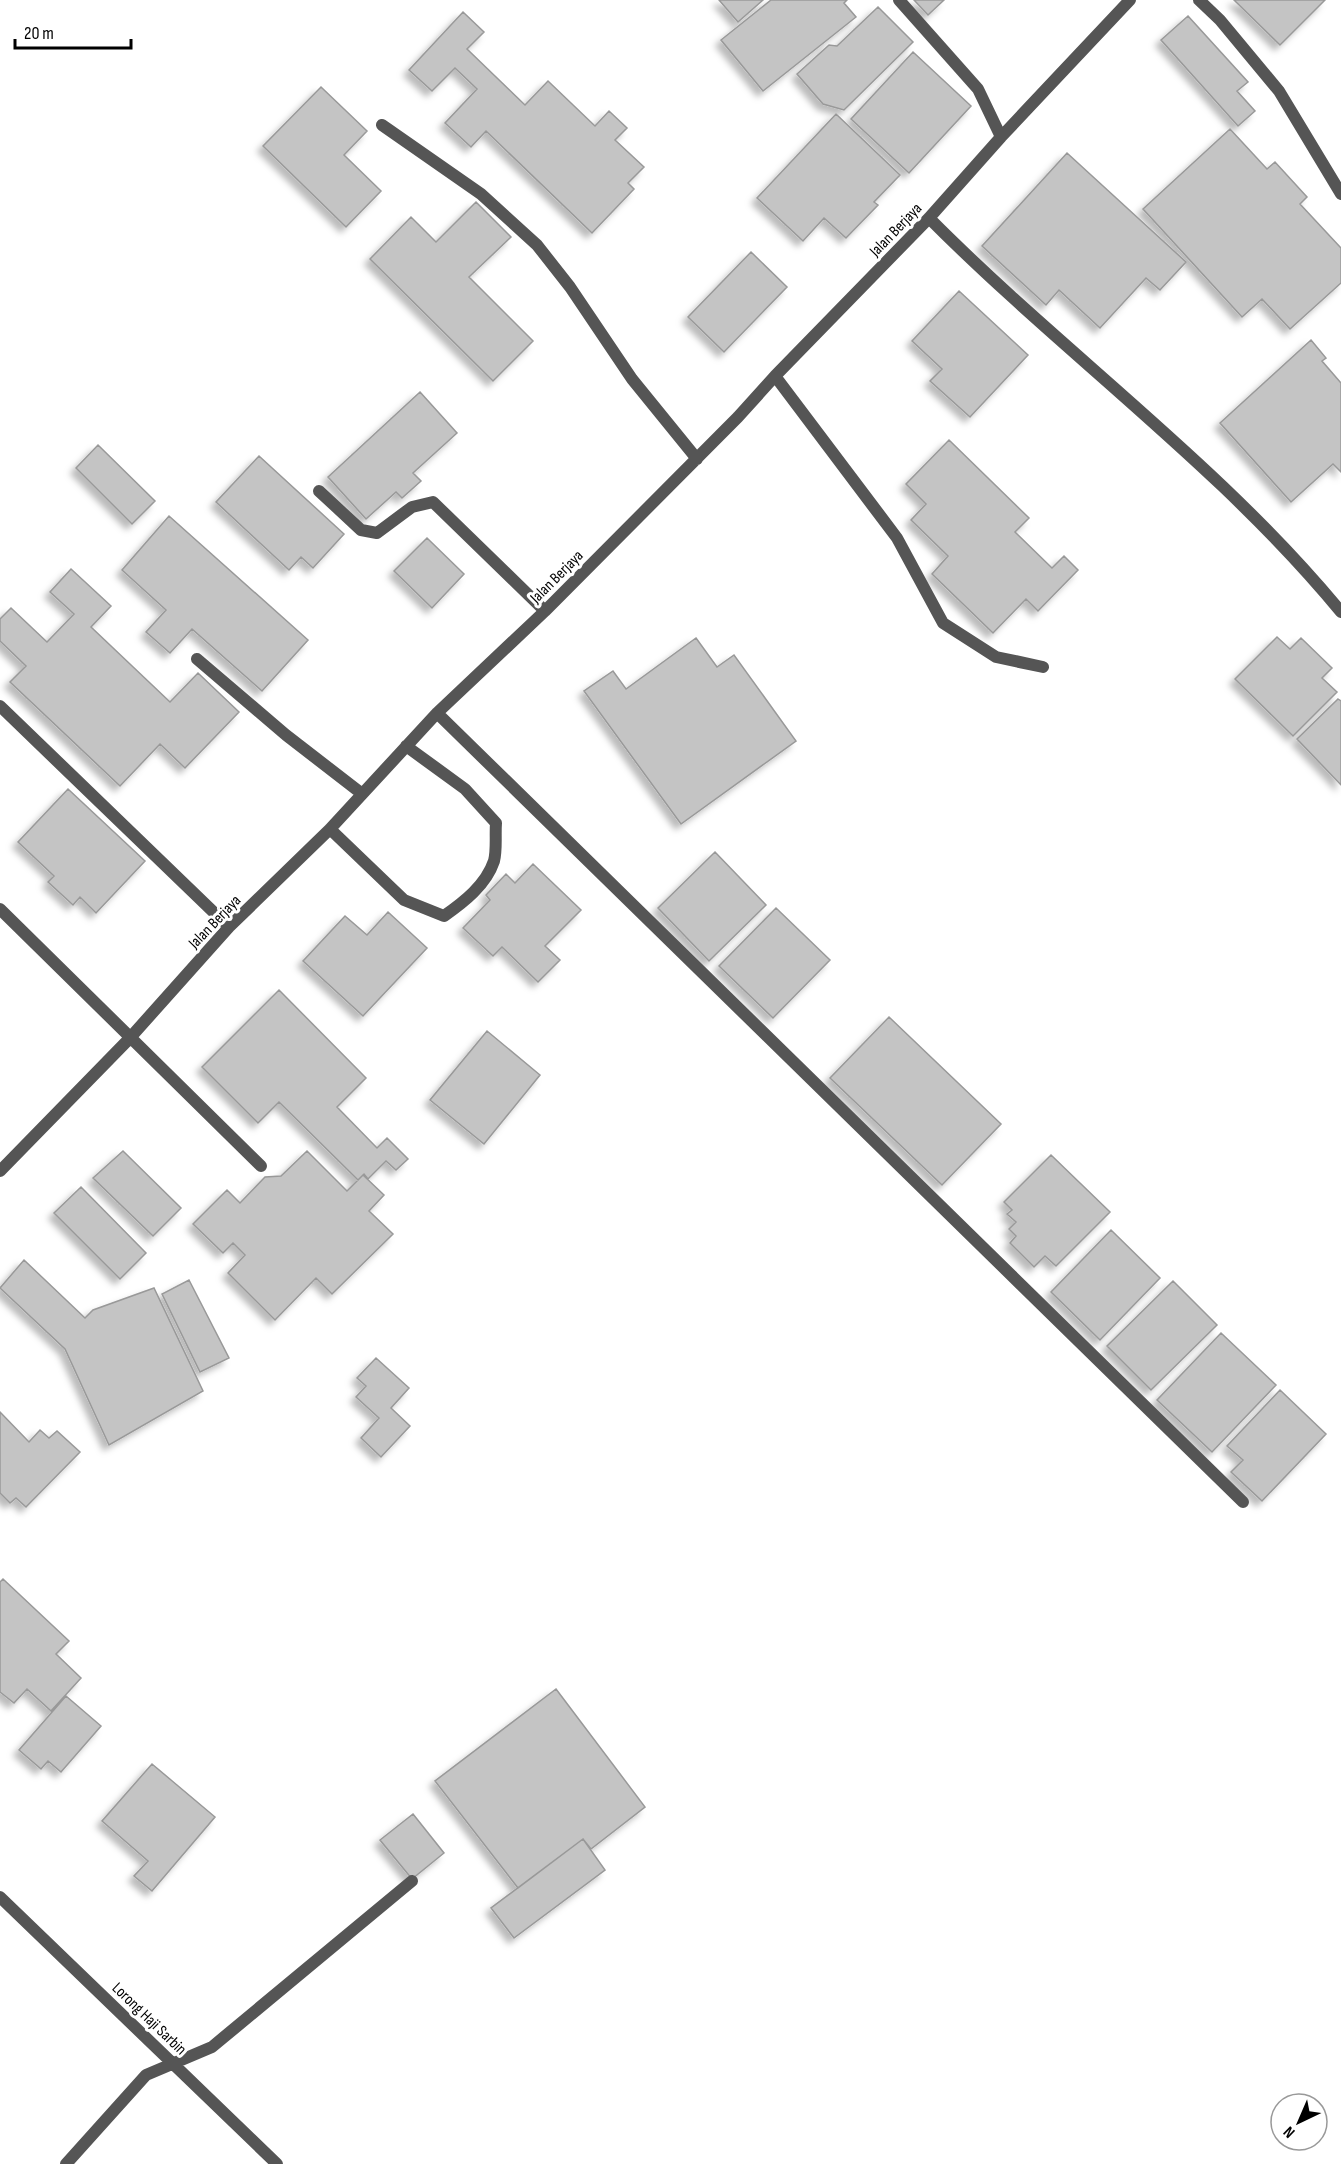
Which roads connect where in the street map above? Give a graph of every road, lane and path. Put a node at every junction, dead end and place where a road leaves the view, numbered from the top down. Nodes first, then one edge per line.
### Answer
1 (899, 0) edge
2 (1131, 0) edge
3 (1199, 0) edge
4 (382, 125) dead end
5 (1001, 137) junction
6 (1341, 194) edge
7 (929, 218) junction
8 (775, 376) junction
9 (698, 459) junction
10 (319, 492) dead end
11 (545, 611) junction
12 (1341, 612) edge
13 (197, 659) dead end
14 (1043, 667) dead end
15 (0, 706) edge
16 (437, 713) junction
17 (406, 746) junction
18 (361, 793) junction
19 (330, 829) junction
20 (0, 909) edge
21 (229, 927) junction
22 (129, 1039) junction
23 (261, 1166) dead end
24 (0, 1171) edge
25 (1243, 1502) dead end
26 (412, 1881) dead end
27 (0, 1897) edge
28 (173, 2063) junction
29 (66, 2164) edge
30 (277, 2164) edge

1 - 5 street
2 - 5 street, Jalan Berjaya
3 - 6 street
4 - 9 street
5 - 7 street, Jalan Berjaya
7 - 8 street, Jalan Berjaya
7 - 12 street
8 - 9 street, Jalan Berjaya
8 - 14 street
9 - 11 street, Jalan Berjaya
10 - 11 street
11 - 16 street, Jalan Berjaya
13 - 18 street
15 - 21 street
16 - 17 street, Jalan Berjaya
16 - 25 street
17 - 18 street, Jalan Berjaya
17 - 19 street
18 - 19 street, Jalan Berjaya
19 - 21 street, Jalan Berjaya
20 - 22 street
21 - 22 street, Jalan Berjaya
22 - 23 street
22 - 24 street, Jalan Berjaya
26 - 28 street
27 - 28 street, Lorong Haji Sarbin
28 - 29 street
28 - 30 street, Lorong Haji Sarbin

